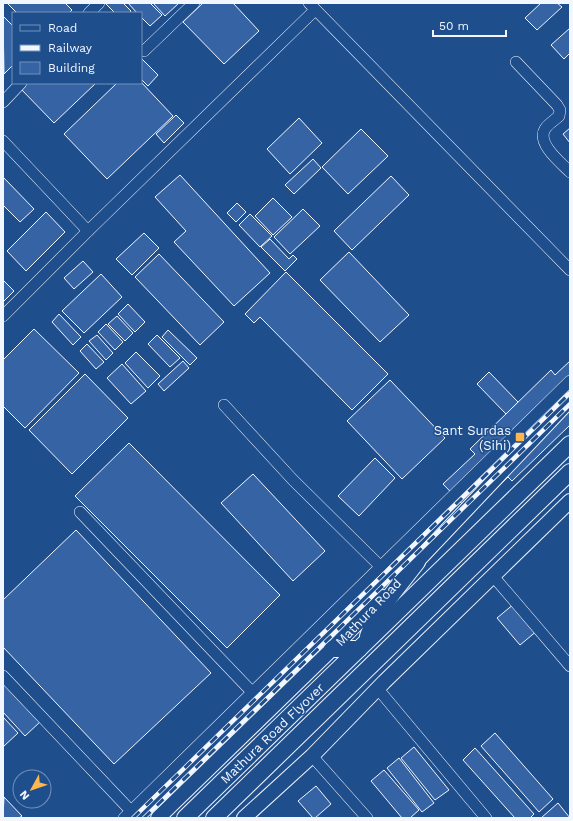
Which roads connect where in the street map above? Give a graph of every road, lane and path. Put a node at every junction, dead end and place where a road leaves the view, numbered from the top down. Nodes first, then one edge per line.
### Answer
1 (99, 3) edge
2 (194, 3) edge
3 (312, 6) edge
4 (90, 12) edge
5 (144, 51) dead end
6 (516, 62) dead end
7 (20, 84) edge
8 (3, 102) edge
9 (3, 141) edge
10 (570, 172) edge
11 (88, 230) junction
12 (570, 270) edge
13 (3, 316) edge
14 (570, 381) edge
15 (570, 400) edge
16 (224, 405) dead end
17 (570, 444) edge
18 (570, 472) edge
19 (570, 501) edge
20 (80, 512) dead end
21 (417, 562) junction
22 (381, 567) junction
23 (493, 576) junction
24 (362, 646) junction
25 (332, 649) junction
26 (570, 666) edge
27 (3, 676) edge
28 (378, 689) junction
29 (252, 692) junction
30 (312, 756) junction
31 (127, 815) edge
32 (158, 818) edge
33 (185, 818) edge
34 (214, 818) edge
35 (244, 818) edge
36 (367, 818) edge
37 (486, 818) edge

1 - 4 street
2 - 5 street
3 - 11 street
3 - 12 street
6 - 10 street
7 - 8 street
9 - 11 street
11 - 13 street
14 - 22 street
15 - 21 main road, Mathura Road
16 - 22 street
17 - 24 highway, Mathura Road
18 - 34 highway
19 - 23 main road
20 - 29 street
21 - 24 highway
21 - 25 main road, Mathura Road
22 - 29 street
23 - 26 street
23 - 28 main road
24 - 25 highway
24 - 33 highway, Mathura Road Flyover
25 - 32 main road, Mathura Road
27 - 31 street
28 - 30 main road
28 - 37 street
29 - 31 street
30 - 35 main road
30 - 36 street

